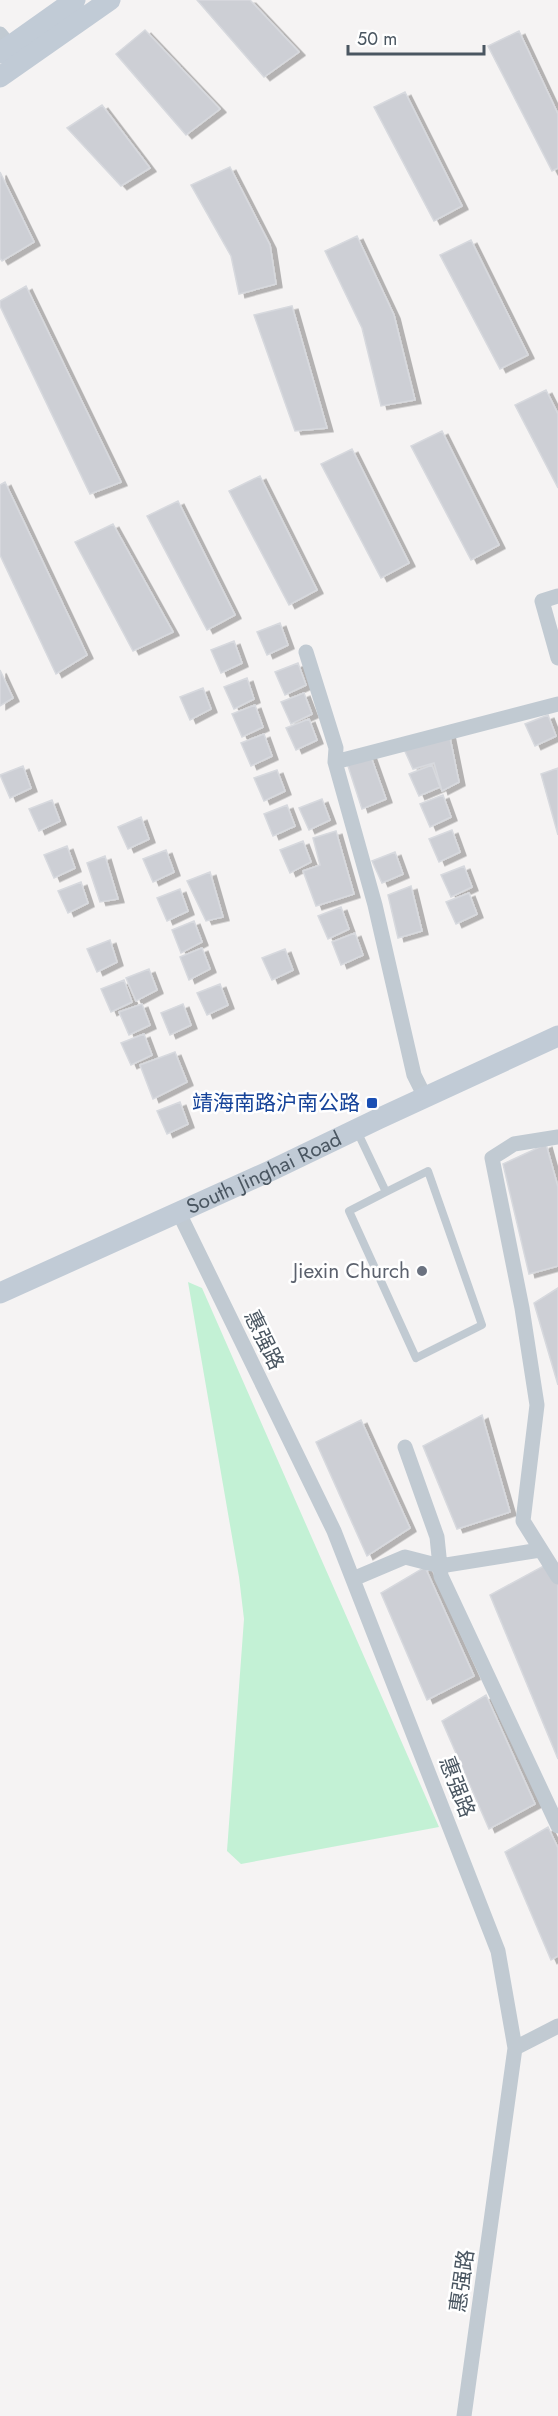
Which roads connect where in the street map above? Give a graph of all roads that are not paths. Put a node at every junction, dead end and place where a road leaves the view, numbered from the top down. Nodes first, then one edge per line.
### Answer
1 (75, 0) edge
2 (111, 0) edge
3 (3, 44) edge
4 (0, 77) edge
5 (558, 596) edge
6 (306, 652) dead end
7 (558, 658) edge
8 (558, 704) edge
9 (334, 762) junction
10 (558, 1036) edge
11 (424, 1097) junction
12 (356, 1129) junction
13 (558, 1137) edge
14 (386, 1192) junction
15 (179, 1213) junction
16 (0, 1293) edge
17 (405, 1447) dead end
18 (540, 1550) junction
19 (440, 1566) junction
20 (558, 1577) edge
21 (353, 1579) junction
22 (558, 1826) edge
23 (558, 2026) edge
24 (515, 2048) junction
25 (464, 2416) edge

1 - 3 street
2 - 4 street
5 - 7 street
6 - 9 street
8 - 9 street
9 - 11 street
10 - 11 street, South Jinghai Road
11 - 12 street, South Jinghai Road
12 - 14 lane
12 - 15 street, South Jinghai Road
13 - 18 street
14 - 14 lane
15 - 16 street, South Jinghai Road
15 - 21 street, 惠强路
17 - 19 street
18 - 19 street
18 - 20 street
19 - 21 street
19 - 22 street
21 - 24 street, 惠强路
23 - 24 street
24 - 25 street, 惠强路

